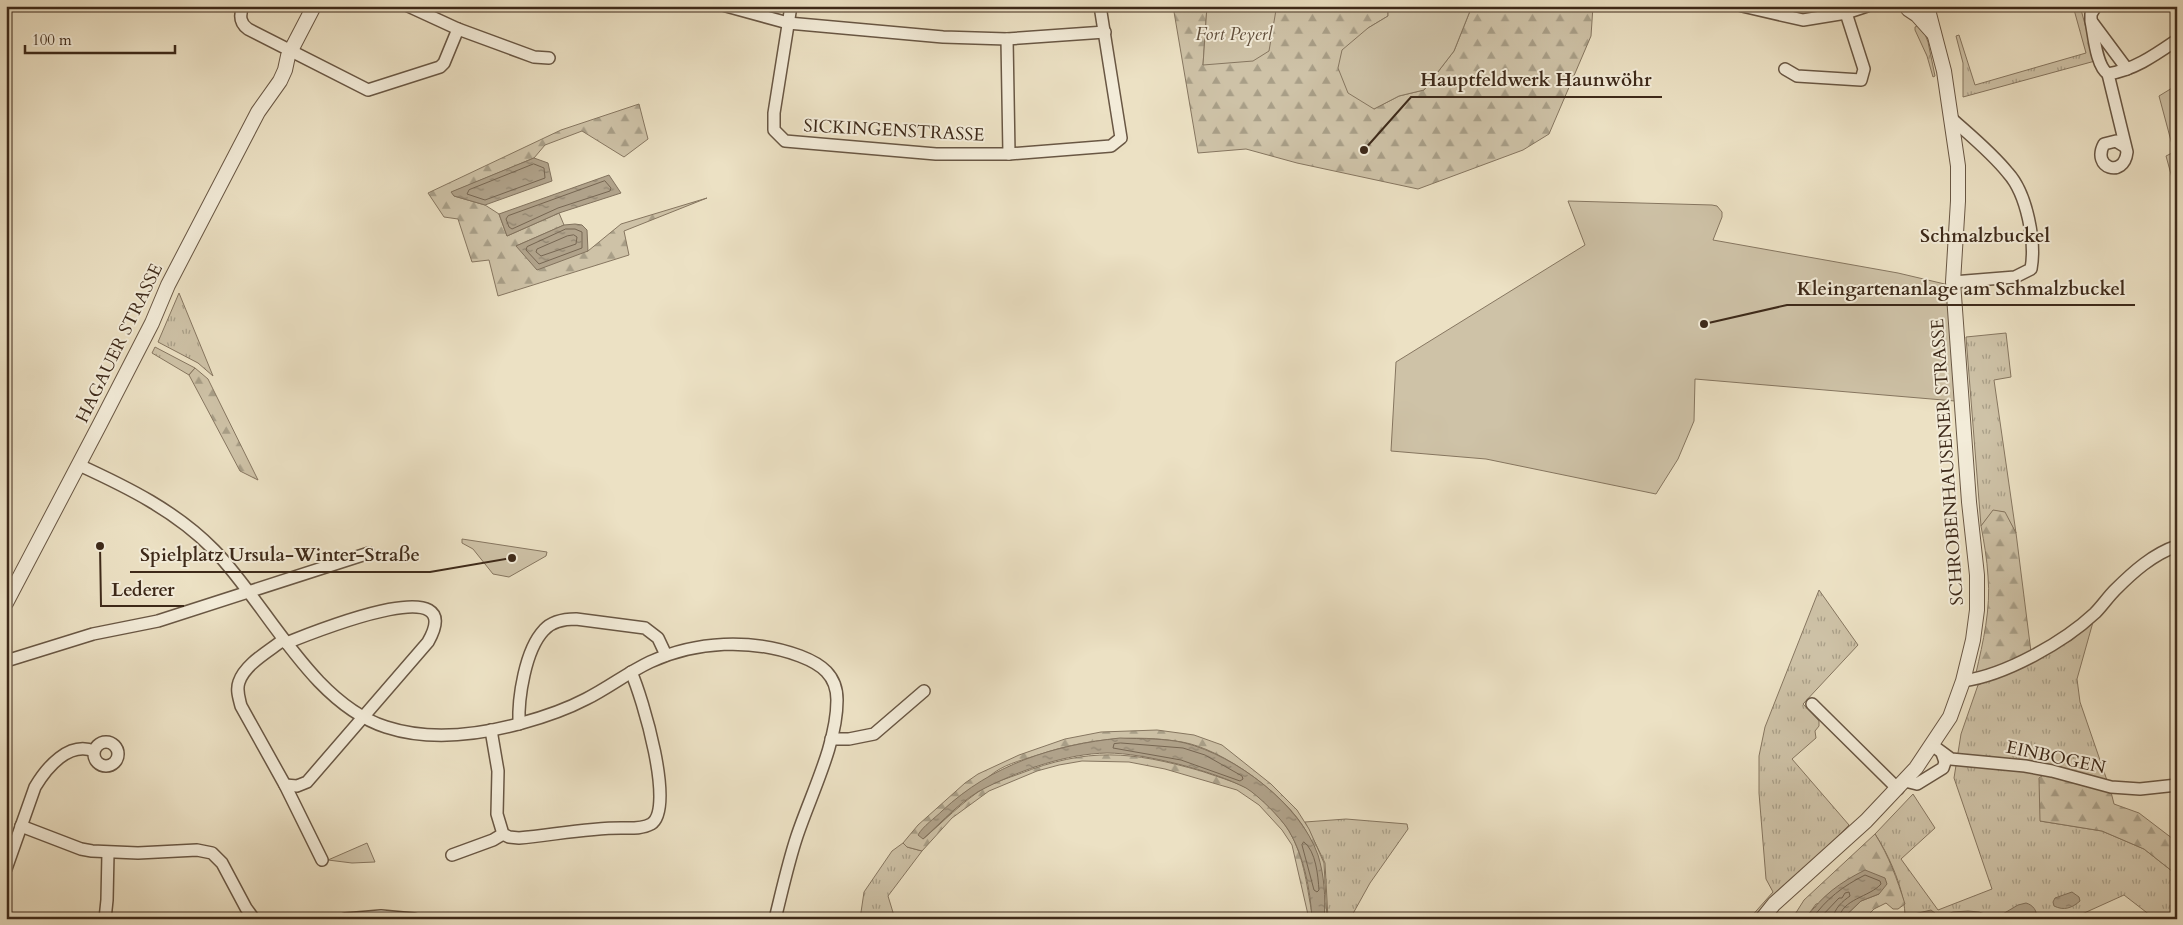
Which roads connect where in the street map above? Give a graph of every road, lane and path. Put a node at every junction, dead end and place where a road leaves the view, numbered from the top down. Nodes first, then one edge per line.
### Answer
1 (243, 6) edge
2 (314, 6) edge
3 (408, 6) edge
4 (726, 6) edge
5 (791, 6) edge
6 (1100, 6) edge
7 (1867, 6) edge
8 (1927, 6) edge
9 (2096, 6) edge
10 (1746, 7) edge
11 (1910, 7) edge
12 (1846, 13) junction
13 (2091, 21) junction
14 (788, 23) junction
15 (458, 29) junction
16 (1105, 32) junction
17 (1934, 34) junction
18 (1007, 39) junction
19 (2177, 40) edge
20 (289, 53) junction
21 (549, 58) dead end
22 (1785, 69) dead end
23 (2127, 69) junction
24 (2108, 74) junction
25 (1952, 119) junction
26 (2124, 146) dead end
27 (1009, 154) junction
28 (1953, 282) junction
29 (80, 465) junction
30 (2177, 546) edge
31 (369, 553) dead end
32 (247, 592) junction
33 (6, 603) edge
34 (284, 641) junction
35 (666, 655) junction
36 (6, 660) edge
37 (631, 672) junction
38 (1963, 681) junction
39 (924, 691) dead end
40 (1812, 704) dead end
41 (364, 718) junction
42 (519, 724) junction
43 (491, 730) junction
44 (831, 739) junction
45 (1937, 749) junction
46 (94, 751) dead end
47 (285, 785) junction
48 (1902, 785) junction
49 (2177, 785) edge
50 (21, 826) junction
51 (503, 834) junction
52 (108, 853) junction
53 (452, 855) dead end
54 (322, 860) dead end
55 (6, 869) edge
56 (361, 918) edge
57 (105, 919) edge
58 (254, 919) edge
59 (346, 919) edge
60 (414, 919) edge
61 (775, 919) edge
62 (1762, 919) edge

1 - 20 street
2 - 20 street, HAGAUER STRASSE
3 - 15 street
4 - 14 street
5 - 14 street, SICKINGENSTRASSE
6 - 16 street
7 - 12 street
8 - 17 street, SCHROBENHAUSENER STRASSE
9 - 13 street
10 - 12 street
11 - 17 street, SCHROBENHAUSENER STRASSE
12 - 22 street
13 - 23 street
13 - 24 street
14 - 18 street
14 - 27 street, SICKINGENSTRASSE
15 - 20 street
15 - 21 street
16 - 18 street
16 - 27 street, SICKINGENSTRASSE
17 - 25 street, SCHROBENHAUSENER STRASSE
18 - 27 street
19 - 23 street
20 - 29 street, HAGAUER STRASSE
23 - 24 street
24 - 26 street
25 - 28 street, SCHROBENHAUSENER STRASSE
25 - 28 street
28 - 38 street, SCHROBENHAUSENER STRASSE
29 - 32 street
29 - 33 street, HAGAUER STRASSE
30 - 38 street
31 - 32 street
32 - 34 street
32 - 36 street
34 - 41 street
34 - 41 street
34 - 47 street
35 - 37 street
35 - 42 street
35 - 44 street
37 - 42 street
37 - 51 street
38 - 45 street, SCHROBENHAUSENER STRASSE
39 - 44 street
40 - 48 street
41 - 43 street
41 - 47 street
42 - 43 street
43 - 51 street
44 - 61 street
45 - 48 street, SCHROBENHAUSENER STRASSE
45 - 48 street, SCHROBENHAUSENER STRASSE
45 - 49 street, EINBOGEN
46 - 50 street
47 - 54 street
48 - 62 street, SCHROBENHAUSENER STRASSE
50 - 52 street
50 - 55 street
51 - 53 street
52 - 57 street
52 - 58 street
56 - 59 street
56 - 60 street

